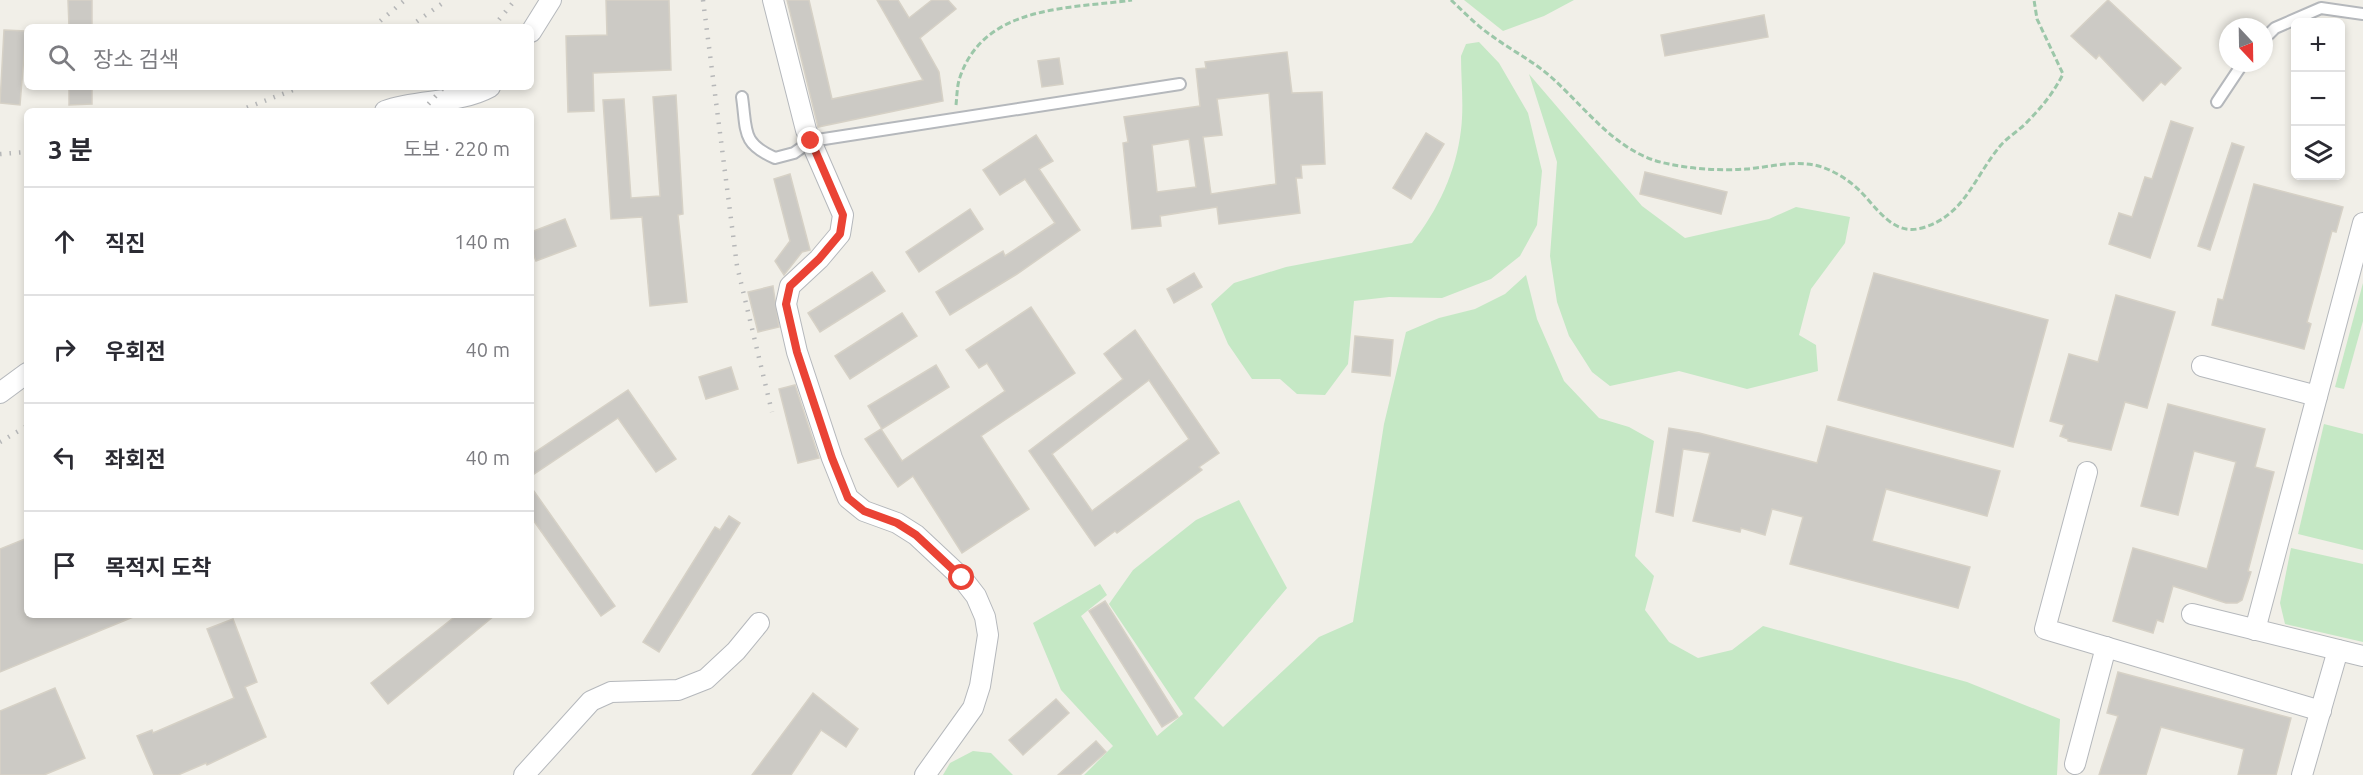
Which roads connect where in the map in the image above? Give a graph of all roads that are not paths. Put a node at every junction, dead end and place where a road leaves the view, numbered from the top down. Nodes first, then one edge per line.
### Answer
1 (551, 0) edge
2 (773, 0) edge
3 (2363, 14) edge
4 (534, 27) edge
5 (2273, 30) edge
6 (2236, 72) edge
7 (1180, 84) dead end
8 (482, 90) edge
9 (742, 98) dead end
10 (2217, 102) dead end
11 (393, 108) edge
12 (811, 141) junction
13 (2363, 223) edge
14 (2202, 366) dead end
15 (24, 375) edge
16 (0, 393) edge
17 (2317, 396) junction
18 (2087, 472) dead end
19 (2192, 614) dead end
20 (759, 623) dead end
21 (2255, 630) junction
22 (2106, 646) junction
23 (2338, 650) junction
24 (2363, 656) edge
25 (2321, 711) junction
26 (2076, 764) dead end
27 (2309, 774) edge
28 (524, 775) edge
29 (925, 775) edge

1 - 4 street
2 - 12 street
3 - 5 lane
6 - 10 lane
7 - 12 lane
8 - 11 street
9 - 12 lane
12 - 29 street
13 - 17 street
14 - 17 street
15 - 16 street
17 - 21 street
18 - 22 street
19 - 21 street
20 - 28 street
21 - 23 street
22 - 25 street
22 - 26 street
23 - 24 street
23 - 25 street
25 - 27 street

